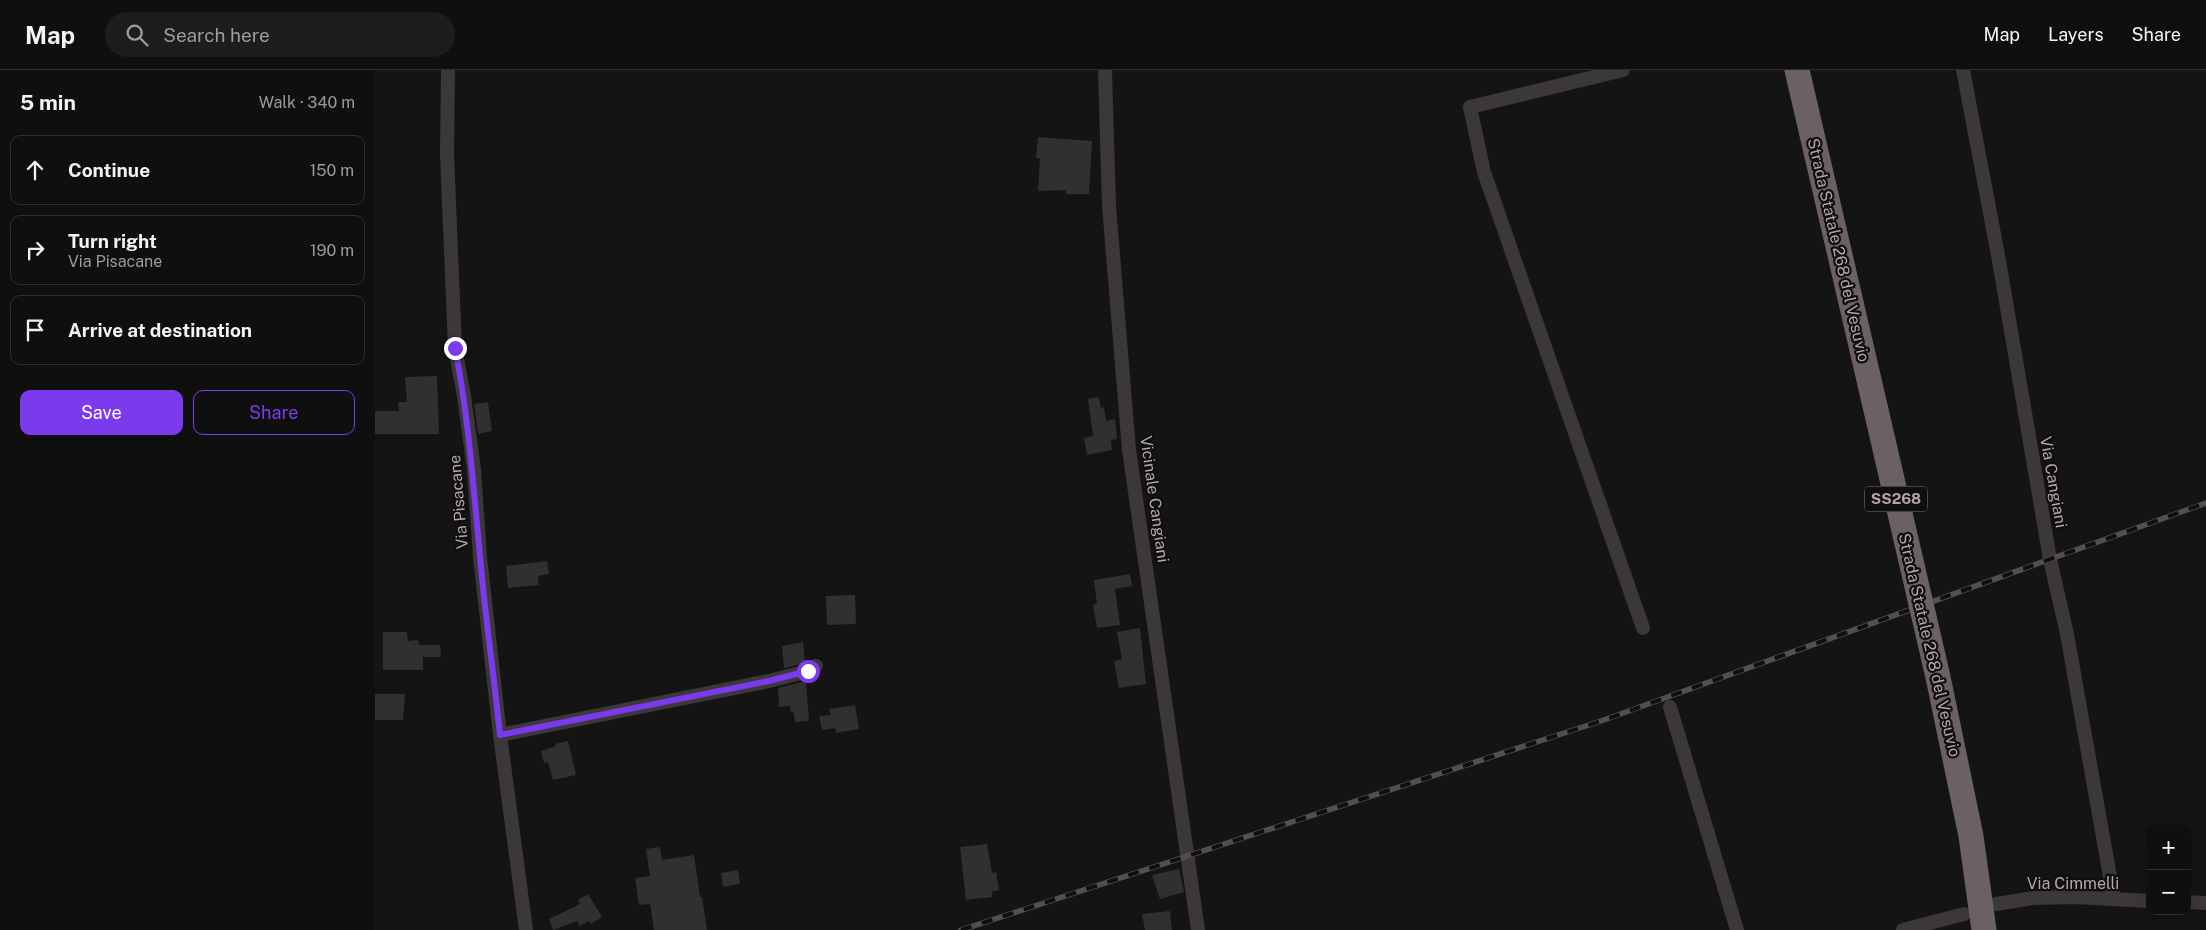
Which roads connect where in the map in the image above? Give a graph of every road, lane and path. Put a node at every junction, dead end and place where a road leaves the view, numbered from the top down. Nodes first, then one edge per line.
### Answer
1 (448, 70) edge
2 (1105, 70) edge
3 (1623, 70) edge
4 (1797, 70) edge
5 (1963, 70) edge
6 (1643, 628) dead end
7 (816, 666) dead end
8 (1670, 707) dead end
9 (500, 735) junction
10 (2114, 899) junction
11 (2146, 901) edge
12 (2191, 902) edge
13 (2206, 903) edge
14 (1996, 904) dead end
15 (1964, 914) dead end
16 (527, 930) edge
17 (1198, 930) edge
18 (1737, 930) edge
19 (1903, 930) edge
20 (1984, 930) edge

1 - 9 street, Via Pisacane
2 - 17 street, Vicinale Cangiani
3 - 6 street
4 - 20 highway, Strada Statale 268 del Vesuvio / SS268, bridge
5 - 10 street, Via Cangiani
7 - 9 street
8 - 18 street
9 - 16 street, Via Pisacane
10 - 11 street, Via Cimmelli
10 - 14 street, Via Cimmelli
12 - 13 street
15 - 19 street

